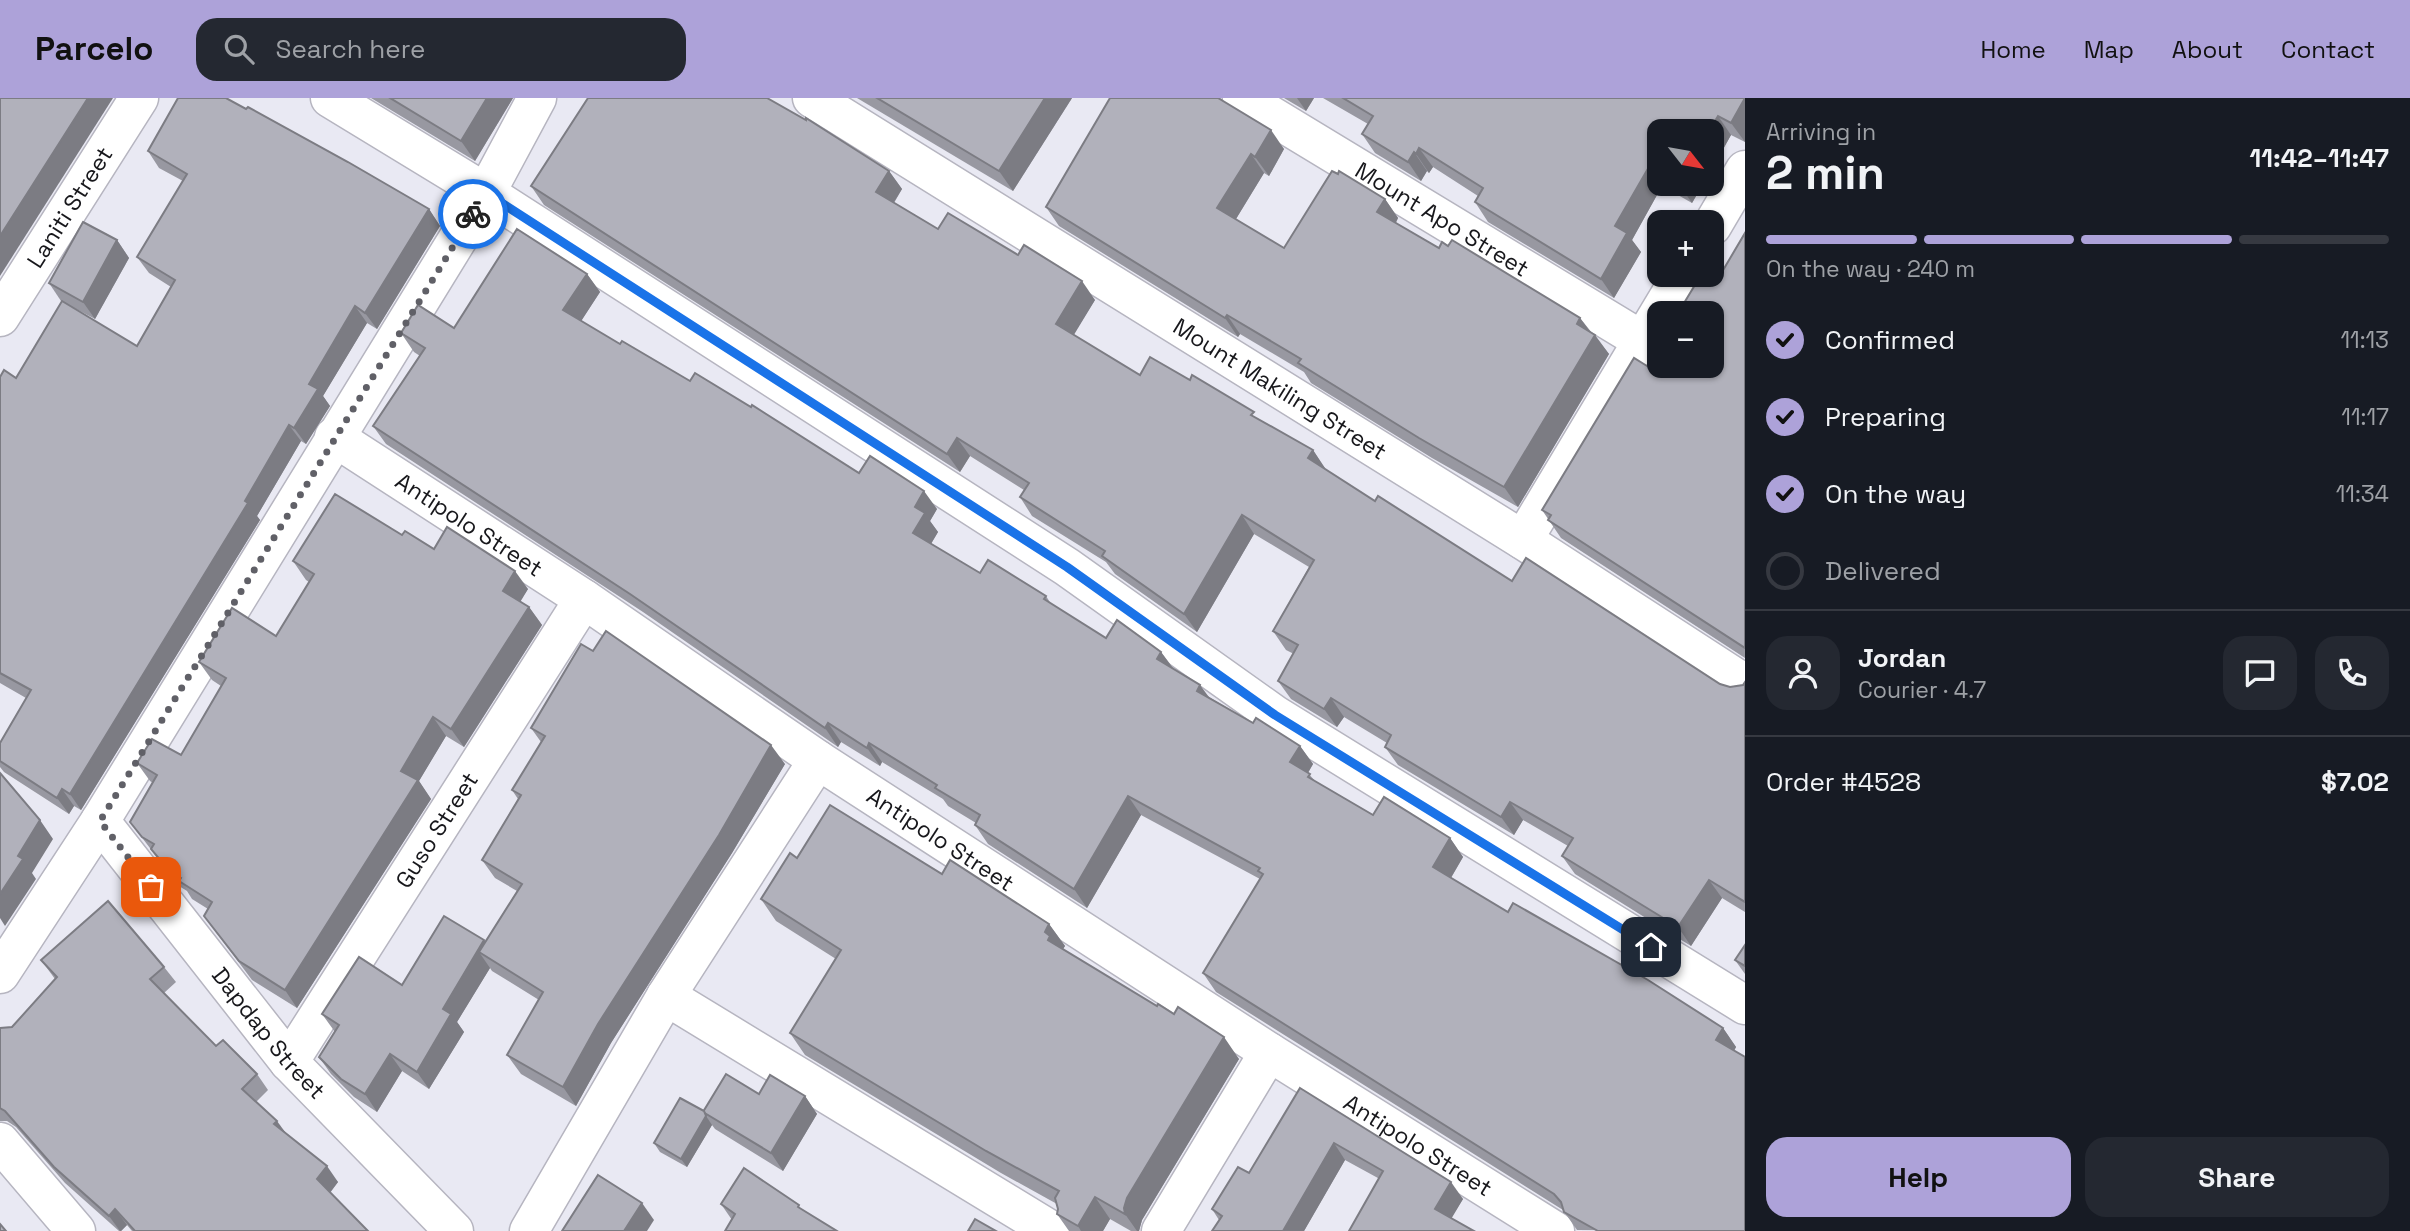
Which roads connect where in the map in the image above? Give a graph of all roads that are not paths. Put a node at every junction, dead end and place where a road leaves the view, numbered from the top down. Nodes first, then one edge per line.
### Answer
1 (139, 98) edge
2 (330, 98) edge
3 (537, 98) edge
4 (812, 98) edge
5 (1242, 98) edge
6 (1745, 170) edge
7 (486, 193) junction
8 (1721, 210) edge
9 (1675, 287) edge
10 (0, 317) edge
11 (1643, 341) junction
12 (334, 437) junction
13 (1523, 540) junction
14 (584, 600) junction
15 (1743, 678) edge
16 (818, 760) junction
17 (100, 821) junction
18 (0, 974) edge
19 (666, 996) junction
20 (1745, 1004) edge
21 (1269, 1052) junction
22 (289, 1062) junction
23 (0, 1142) edge
24 (1544, 1228) edge
25 (76, 1231) edge
26 (454, 1231) edge
27 (529, 1231) edge
28 (1052, 1231) edge
29 (1161, 1231) edge

1 - 10 street, Laniti Street
2 - 7 street
3 - 7 street
4 - 13 street, Mount Makiling Street
5 - 11 street, Mount Apo Street
6 - 8 street
7 - 12 street
7 - 20 street
9 - 11 street
11 - 13 street
12 - 14 street, Antipolo Street
12 - 17 street
13 - 15 street, Mount Makiling Street
14 - 16 street, Antipolo Street
14 - 22 street, Guso Street
16 - 19 street
16 - 21 street, Antipolo Street
17 - 18 street
17 - 22 street, Dapdap Street
19 - 27 street
19 - 28 street
21 - 24 street, Antipolo Street
21 - 29 street
22 - 26 street, Dapdap Street
23 - 25 street

